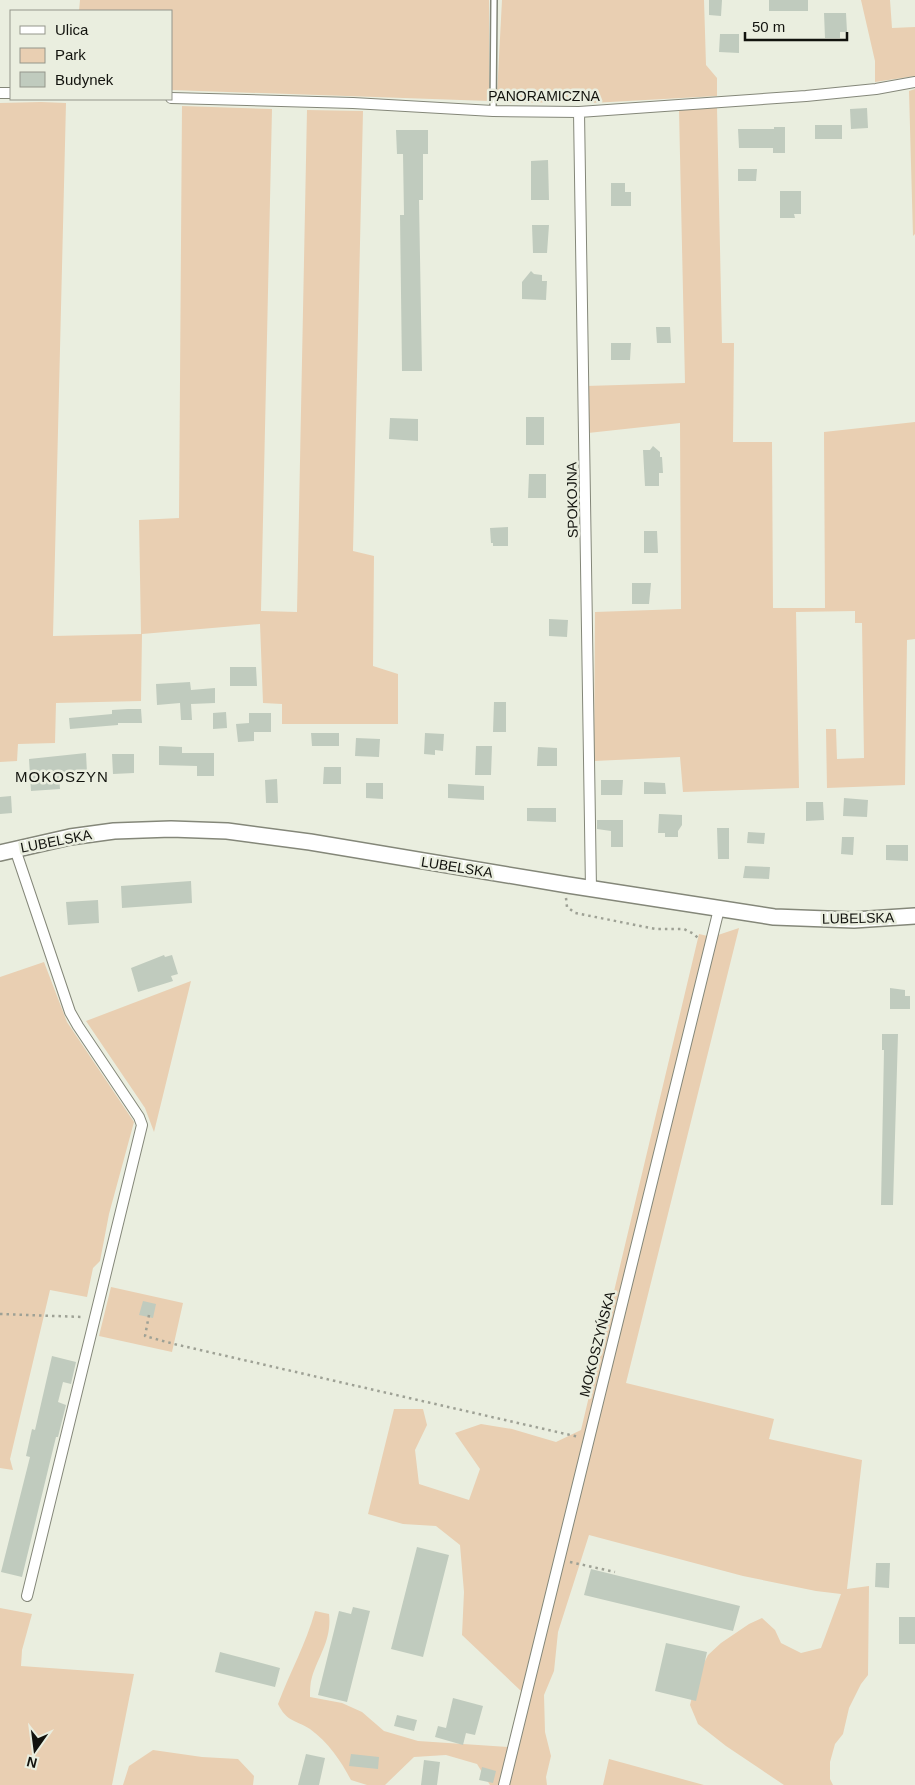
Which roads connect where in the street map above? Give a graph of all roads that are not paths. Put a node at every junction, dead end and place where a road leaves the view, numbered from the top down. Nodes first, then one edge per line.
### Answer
1 (494, 0) edge
2 (915, 82) edge
3 (172, 98) edge
4 (493, 111) junction
5 (579, 112) junction
6 (15, 849) junction
7 (0, 853) edge
8 (590, 889) junction
9 (719, 909) junction
10 (915, 916) edge
11 (27, 1596) dead end
12 (504, 1785) edge

1 - 4 lane
2 - 5 street, PANORAMICZNA
3 - 4 street, PANORAMICZNA
4 - 5 street, PANORAMICZNA
5 - 8 street, SPOKOJNA
6 - 7 main road, LUBELSKA
6 - 8 main road, LUBELSKA
6 - 11 street
8 - 9 main road, LUBELSKA
9 - 10 main road, LUBELSKA
9 - 12 street, MOKOSZYŃSKA

